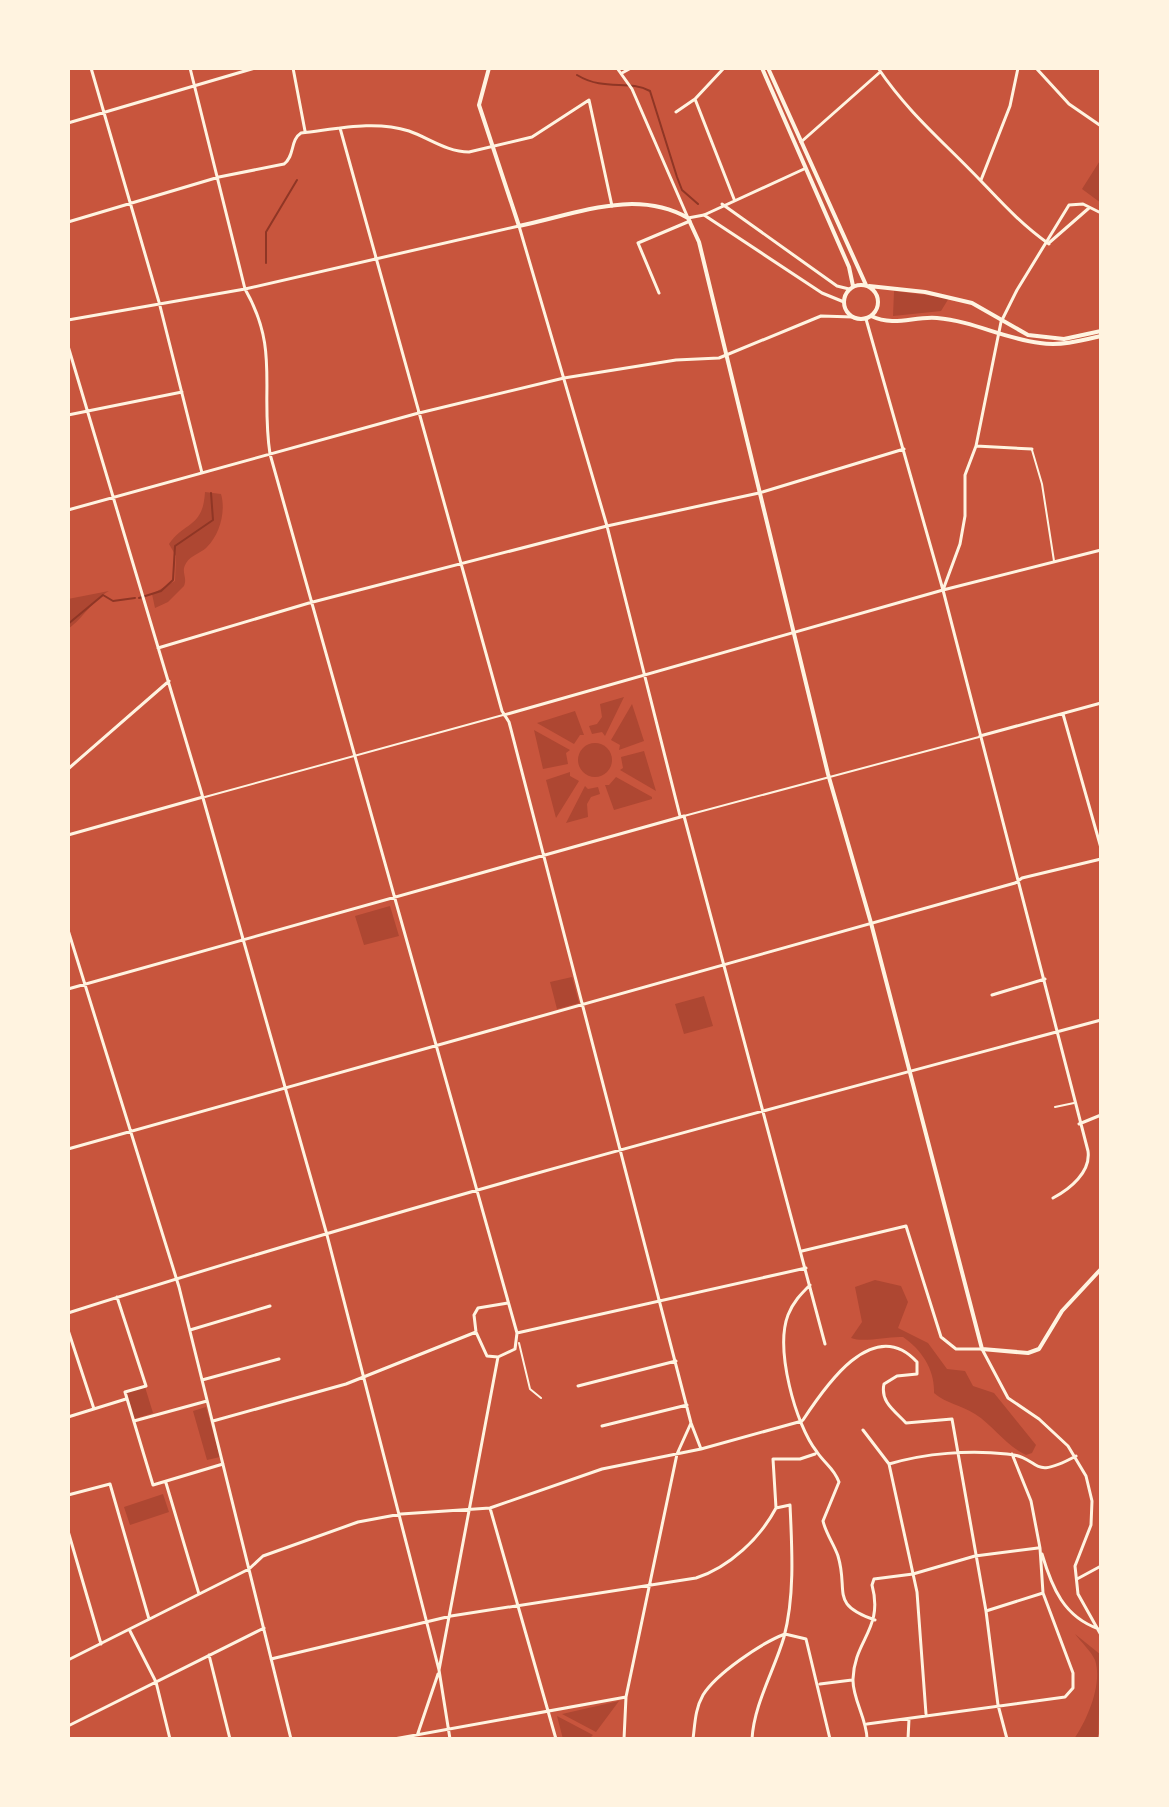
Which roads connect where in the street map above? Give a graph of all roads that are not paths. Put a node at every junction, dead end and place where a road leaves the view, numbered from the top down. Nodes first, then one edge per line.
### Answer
1 (91, 68) edge
2 (190, 68) edge
3 (255, 68) edge
4 (293, 68) edge
5 (489, 68) edge
6 (617, 68) edge
7 (631, 68) edge
8 (724, 68) edge
9 (762, 68) edge
10 (768, 68) edge
11 (1018, 68) edge
12 (1036, 68) edge
13 (879, 70) edge
14 (622, 73) junction
15 (195, 85) junction
16 (695, 99) junction
17 (676, 112) dead end
18 (103, 113) junction
19 (68, 123) edge
20 (1101, 126) edge
21 (340, 128) junction
22 (305, 133) junction
23 (801, 142) junction
24 (495, 147) junction
25 (804, 169) junction
26 (219, 177) junction
27 (981, 180) junction
28 (734, 199) junction
29 (722, 204) junction
30 (128, 205) junction
31 (612, 206) junction
32 (1089, 208) junction
33 (1101, 213) edge
34 (704, 215) junction
35 (689, 219) junction
36 (68, 222) edge
37 (519, 226) junction
38 (1049, 244) junction
39 (375, 261) junction
40 (867, 286) junction
41 (851, 288) junction
42 (245, 289) junction
43 (659, 293) dead end
44 (159, 302) junction
45 (844, 302) junction
46 (853, 317) junction
47 (868, 317) junction
48 (68, 320) edge
49 (1001, 322) junction
50 (999, 331) junction
51 (1101, 333) edge
52 (68, 346) edge
53 (726, 352) junction
54 (564, 378) junction
55 (183, 392) junction
56 (89, 411) junction
57 (419, 414) junction
58 (68, 415) edge
59 (976, 446) junction
60 (904, 449) junction
61 (1032, 449) joint
62 (270, 454) junction
63 (202, 473) junction
64 (759, 493) junction
65 (114, 498) junction
66 (68, 510) edge
67 (607, 526) junction
68 (1101, 550) edge
69 (1055, 562) junction
70 (461, 564) junction
71 (943, 590) junction
72 (312, 602) junction
73 (792, 632) junction
74 (158, 648) junction
75 (644, 676) junction
76 (169, 681) junction
77 (1101, 703) edge
78 (1063, 714) junction
79 (504, 715) junction
80 (980, 736) junction
81 (353, 754) junction
82 (68, 769) edge
83 (829, 777) junction
84 (203, 797) junction
85 (682, 816) junction
86 (68, 835) edge
87 (1101, 848) edge
88 (544, 854) junction
89 (1101, 859) edge
90 (1018, 880) junction
91 (395, 898) junction
92 (871, 923) junction
93 (68, 930) edge
94 (244, 941) junction
95 (725, 964) junction
96 (1045, 979) junction
97 (85, 985) junction
98 (68, 989) edge
99 (992, 995) dead end
100 (581, 1004) junction
101 (1101, 1020) edge
102 (1056, 1032) junction
103 (436, 1047) junction
104 (910, 1071) junction
105 (286, 1091) junction
106 (1074, 1103) junction
107 (1055, 1107) dead end
108 (764, 1110) junction
109 (1101, 1115) edge
110 (1079, 1124) junction
111 (131, 1132) junction
112 (68, 1149) edge
113 (621, 1151) junction
114 (477, 1189) junction
115 (1053, 1198) dead end
116 (326, 1232) junction
117 (802, 1251) junction
118 (806, 1268) junction
119 (1101, 1269) edge
120 (175, 1277) junction
121 (810, 1284) junction
122 (117, 1297) junction
123 (660, 1299) junction
124 (508, 1303) junction
125 (270, 1306) dead end
126 (68, 1313) edge
127 (68, 1330) edge
128 (190, 1330) junction
129 (476, 1332) junction
130 (517, 1333) junction
131 (519, 1343) junction
132 (825, 1344) dead end
133 (982, 1349) junction
134 (498, 1357) junction
135 (279, 1359) dead end
136 (676, 1361) junction
137 (362, 1378) junction
138 (202, 1380) junction
139 (578, 1386) dead end
140 (541, 1398) dead end
141 (127, 1399) junction
142 (208, 1401) junction
143 (687, 1405) junction
144 (94, 1409) junction
145 (68, 1417) edge
146 (134, 1421) junction
147 (213, 1421) junction
148 (802, 1421) junction
149 (691, 1423) junction
150 (602, 1426) dead end
151 (863, 1430) dead end
152 (701, 1449) junction
153 (961, 1453) junction
154 (677, 1454) junction
155 (817, 1454) junction
156 (1012, 1454) junction
157 (1076, 1456) junction
158 (223, 1464) junction
159 (889, 1464) junction
160 (166, 1482) junction
161 (68, 1495) edge
162 (490, 1508) junction
163 (776, 1508) junction
164 (470, 1509) junction
165 (401, 1514) junction
166 (68, 1531) edge
167 (1040, 1548) junction
168 (975, 1556) junction
169 (77, 1561) junction
170 (68, 1564) edge
171 (1101, 1566) edge
172 (249, 1569) junction
173 (913, 1574) junction
174 (1077, 1579) junction
175 (652, 1584) junction
176 (1043, 1593) junction
177 (199, 1594) junction
178 (518, 1605) junction
179 (986, 1611) junction
180 (451, 1616) junction
181 (149, 1619) junction
182 (875, 1620) junction
183 (426, 1622) junction
184 (264, 1628) junction
185 (129, 1629) junction
186 (1100, 1632) edge
187 (785, 1634) junction
188 (101, 1644) junction
189 (209, 1655) junction
190 (271, 1659) junction
191 (68, 1660) edge
192 (439, 1670) junction
193 (852, 1680) junction
194 (156, 1682) junction
195 (819, 1684) junction
196 (626, 1697) junction
197 (998, 1705) junction
198 (548, 1711) junction
199 (926, 1714) junction
200 (909, 1717) junction
201 (867, 1724) junction
202 (68, 1726) edge
203 (1101, 1729) edge
204 (448, 1730) junction
205 (418, 1737) edge
206 (170, 1739) edge
207 (230, 1739) edge
208 (291, 1739) edge
209 (394, 1739) edge
210 (450, 1739) edge
211 (556, 1739) edge
212 (624, 1739) edge
213 (693, 1739) edge
214 (752, 1739) edge
215 (830, 1739) edge
216 (867, 1739) edge
217 (908, 1739) edge
218 (1007, 1739) edge
219 (1100, 1739) edge

1 - 18 street
2 - 15 street
3 - 15 street
4 - 22 street
5 - 24 street
6 - 14 street
7 - 14 street
8 - 16 street
9 - 25 street
10 - 23 street
11 - 27 street
12 - 20 street
13 - 23 street
13 - 27 street
14 - 35 street
15 - 18 street
15 - 26 street
16 - 17 street
16 - 28 street
18 - 19 street
18 - 30 street
21 - 22 street
21 - 24 street
21 - 39 street
22 - 26 street
23 - 40 street
24 - 31 street
24 - 37 street
25 - 28 street
25 - 41 street
26 - 30 street
26 - 42 street
27 - 38 street
28 - 29 street
29 - 34 street
29 - 41 street
30 - 36 street
30 - 44 street
31 - 35 street
31 - 37 street
32 - 33 street
32 - 38 street
32 - 38 street
34 - 35 street
34 - 45 street
35 - 43 street
35 - 53 street
37 - 39 street
37 - 54 street
38 - 49 street
39 - 42 street
39 - 57 street
40 - 41 street
40 - 47 street
40 - 49 street
41 - 45 street
42 - 44 street
42 - 62 street
44 - 48 street
44 - 55 street
45 - 46 street
46 - 47 street
46 - 53 street
47 - 50 street
47 - 60 street
49 - 50 street
49 - 51 street
50 - 51 street
50 - 59 street
52 - 56 street
53 - 54 street
53 - 64 street
54 - 57 street
54 - 67 street
55 - 56 street
55 - 63 street
56 - 58 street
56 - 65 street
57 - 62 street
57 - 70 street
59 - 61 street
59 - 71 street
60 - 64 street
60 - 71 street
61 - 69 street
62 - 63 street
62 - 72 street
63 - 65 street
64 - 67 street
64 - 73 street
65 - 66 street
65 - 74 street
67 - 70 street
67 - 75 street
68 - 69 street
69 - 71 street
70 - 72 street
70 - 79 street
71 - 73 street
71 - 80 street
72 - 74 street
72 - 81 street
73 - 75 street
73 - 83 street
74 - 76 street
75 - 79 street
75 - 85 street
76 - 82 street
76 - 84 street
77 - 78 street
78 - 80 street
78 - 87 street
79 - 81 street
79 - 88 street
80 - 83 street
80 - 90 street
81 - 84 street
81 - 91 street
83 - 85 street
83 - 92 street
84 - 86 street
84 - 94 street
85 - 88 street
85 - 95 street
88 - 91 street
88 - 100 street
89 - 90 street
90 - 92 street
90 - 96 street
91 - 94 street
91 - 103 street
92 - 95 street
92 - 104 street
93 - 97 street
94 - 97 street
94 - 105 street
95 - 100 street
95 - 108 street
96 - 99 street
96 - 102 street
97 - 98 street
97 - 111 street
100 - 103 street
100 - 113 street
101 - 102 street
102 - 104 street
102 - 106 street
103 - 105 street
103 - 114 street
104 - 108 street
104 - 133 street
105 - 111 street
105 - 116 street
106 - 107 street
106 - 110 street
108 - 113 street
108 - 117 street
109 - 110 street
110 - 115 street
111 - 112 street
111 - 120 street
113 - 114 street
113 - 123 street
114 - 116 street
114 - 124 street
116 - 120 street
116 - 137 street
117 - 118 street
117 - 133 street
118 - 121 street
118 - 123 street
119 - 133 street
120 - 122 street
120 - 128 street
121 - 132 street
121 - 148 street
122 - 126 street
122 - 141 street
123 - 130 street
123 - 136 street
124 - 129 street
124 - 130 street
125 - 128 street
127 - 144 street
128 - 138 street
129 - 134 street
129 - 137 street
130 - 131 street
131 - 134 street
131 - 140 street
133 - 157 street
134 - 164 street
135 - 138 street
136 - 139 street
136 - 143 street
137 - 147 street
137 - 165 street
138 - 142 street
141 - 144 street
141 - 146 street
142 - 146 street
142 - 147 street
143 - 149 street
143 - 150 street
144 - 145 street
146 - 160 street
147 - 158 street
148 - 152 street
148 - 153 street
148 - 155 street
149 - 152 street
149 - 154 street
151 - 159 street
152 - 154 street
153 - 156 street
153 - 159 street
153 - 168 street
154 - 162 street
154 - 175 street
155 - 163 street
155 - 182 street
156 - 157 street
156 - 167 street
157 - 174 street
158 - 160 street
158 - 172 street
159 - 173 street
160 - 177 street
161 - 181 street
162 - 164 street
162 - 178 street
163 - 175 street
163 - 187 street
164 - 165 street
164 - 180 street
165 - 172 street
165 - 183 street
166 - 169 street
167 - 168 street
167 - 176 street
167 - 186 street
168 - 173 street
168 - 179 street
169 - 170 street
169 - 188 street
171 - 174 street
172 - 177 street
172 - 184 street
173 - 182 street
173 - 199 street
174 - 186 street
175 - 178 street
175 - 196 street
176 - 179 street
176 - 197 street
177 - 181 street
178 - 180 street
178 - 198 street
179 - 197 street
180 - 183 street
180 - 192 street
181 - 185 street
182 - 193 street
183 - 190 street
183 - 192 street
184 - 189 street
184 - 190 street
185 - 188 street
185 - 194 street
187 - 195 street
187 - 213 street
187 - 214 street
188 - 191 street
189 - 194 street
189 - 207 street
190 - 208 street
192 - 204 street
192 - 205 street
193 - 195 street
193 - 201 street
194 - 202 street
194 - 206 street
195 - 215 street
196 - 198 street
196 - 212 street
197 - 199 street
197 - 218 street
198 - 204 street
198 - 211 street
199 - 200 street
200 - 201 street
200 - 217 street
201 - 216 street
203 - 219 street
204 - 205 street
204 - 210 street
205 - 209 street

